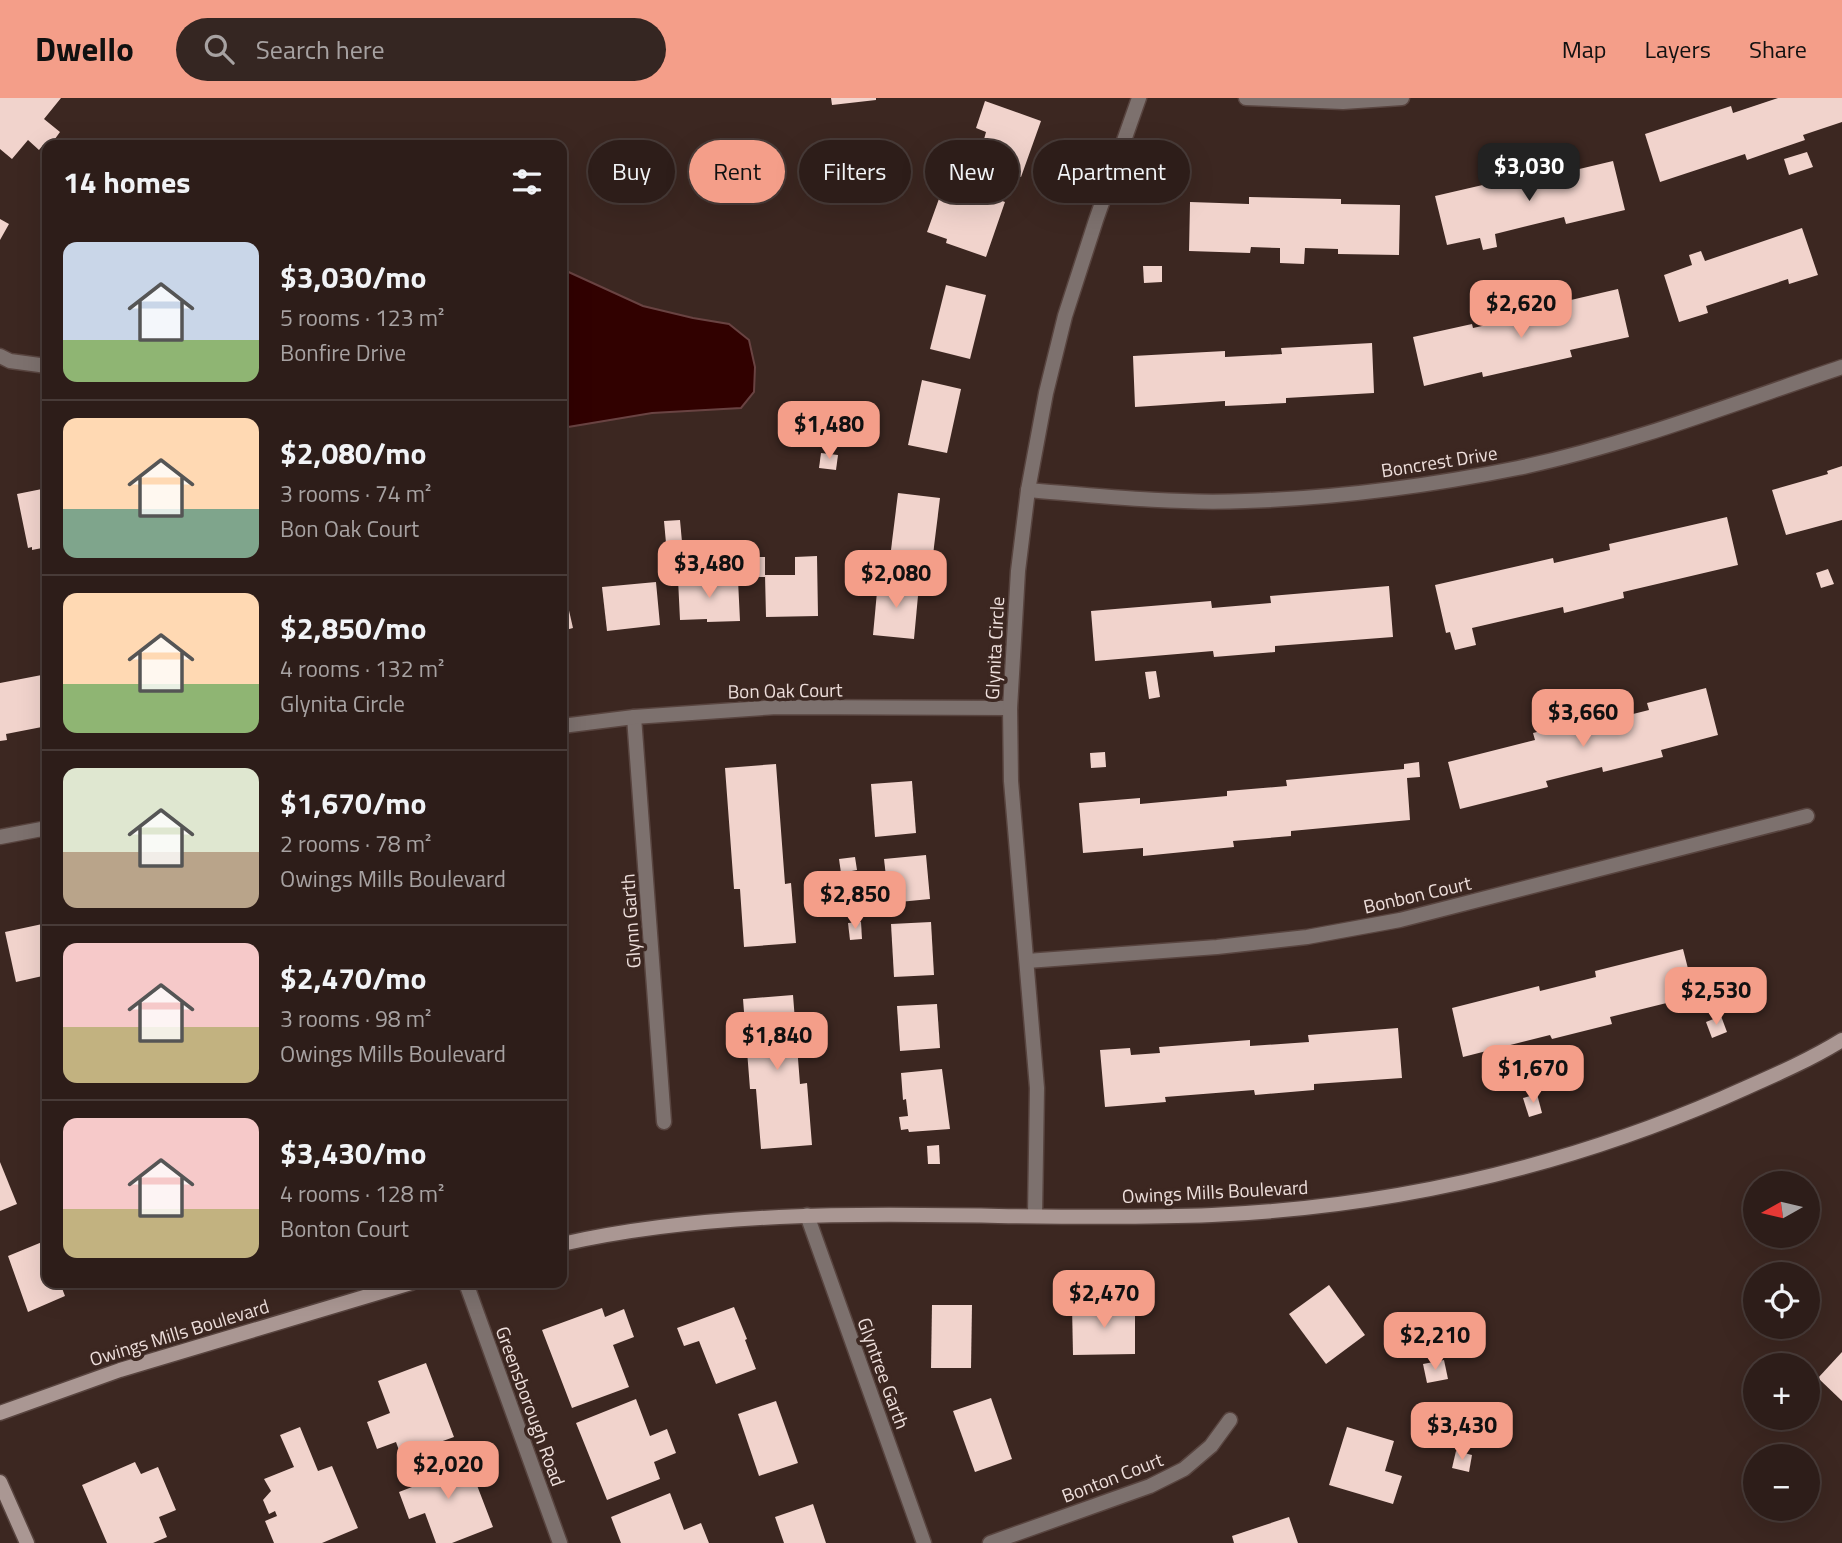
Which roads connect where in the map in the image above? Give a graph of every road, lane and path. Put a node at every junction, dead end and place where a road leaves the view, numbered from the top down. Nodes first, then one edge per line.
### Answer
1 (1139, 98) edge
2 (1246, 98) edge
3 (1402, 98) edge
4 (0, 356) edge
5 (42, 365) edge
6 (1842, 367) edge
7 (1028, 490) junction
8 (1010, 708) junction
9 (634, 717) junction
10 (567, 725) edge
11 (1807, 816) dead end
12 (42, 829) edge
13 (0, 837) edge
14 (1027, 961) junction
15 (1842, 1040) edge
16 (664, 1122) dead end
17 (807, 1215) junction
18 (1035, 1215) junction
19 (567, 1243) edge
20 (394, 1288) edge
21 (468, 1288) edge
22 (0, 1413) edge
23 (1230, 1420) dead end
24 (0, 1482) edge
25 (27, 1543) edge
26 (559, 1543) edge
27 (924, 1543) edge
28 (990, 1543) edge

1 - 7 street, Glynita Circle
2 - 3 street
4 - 5 street
6 - 7 street, Boncrest Drive
7 - 8 street, Glynita Circle
8 - 9 street, Bon Oak Court
8 - 14 street, Glynita Circle
9 - 10 street, Bon Oak Court
9 - 16 street, Glynn Garth
11 - 14 street, Bonbon Court
12 - 13 street
14 - 18 street, Glynita Circle
15 - 18 main road, Owings Mills Boulevard
17 - 18 main road, Owings Mills Boulevard
17 - 19 main road, Owings Mills Boulevard
17 - 27 street, Glyntree Garth
20 - 22 main road, Owings Mills Boulevard
21 - 26 street, Greensborough Road
23 - 28 street, Bonton Court
24 - 25 main road

